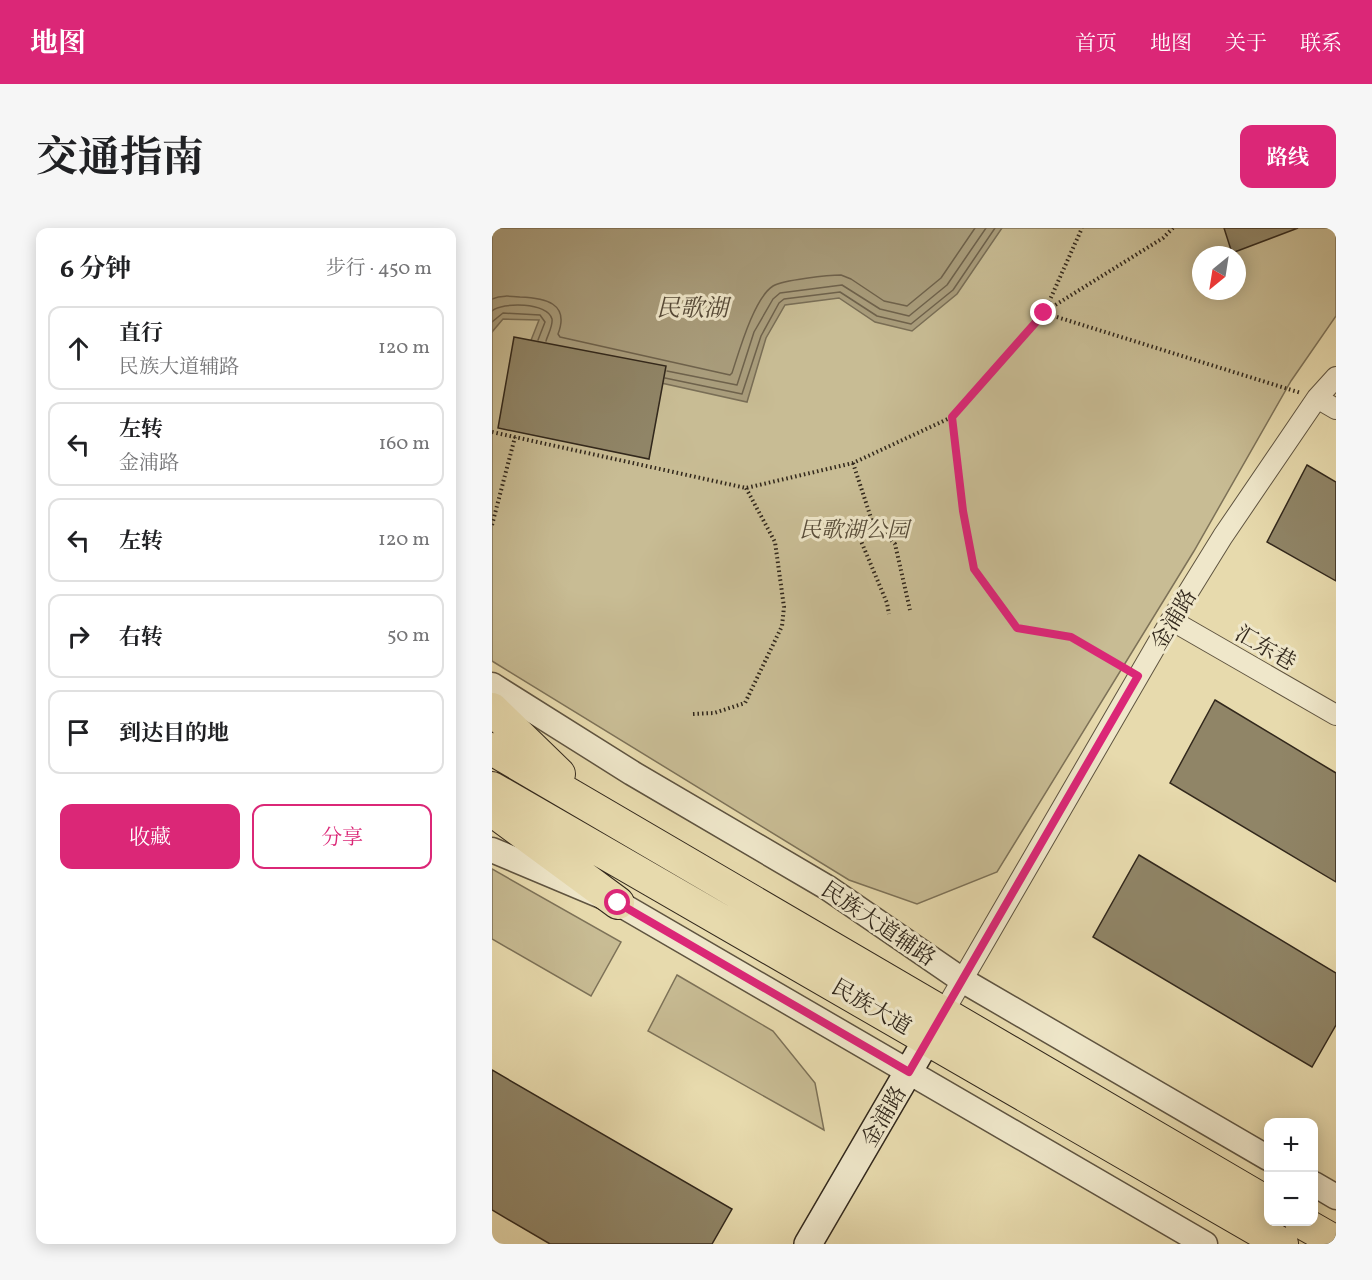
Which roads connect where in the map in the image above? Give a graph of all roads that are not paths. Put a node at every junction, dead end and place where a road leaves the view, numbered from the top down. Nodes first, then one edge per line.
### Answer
1 (1336, 377) edge
2 (1317, 398) junction
3 (1336, 409) edge
4 (1172, 620) junction
5 (492, 686) edge
6 (492, 709) edge
7 (1336, 715) edge
8 (492, 749) edge
9 (492, 788) edge
10 (492, 810) edge
11 (596, 810) junction
12 (492, 850) edge
13 (618, 903) junction
14 (962, 980) junction
15 (935, 1026) junction
16 (909, 1072) junction
17 (1264, 1155) edge
18 (1318, 1186) edge
19 (1336, 1197) edge
20 (1264, 1200) edge
21 (1309, 1226) edge
22 (1336, 1242) edge
23 (808, 1244) edge
24 (1205, 1244) edge
25 (1282, 1244) edge

1 - 2 street, 金浦路
2 - 3 street
2 - 4 street, 金浦路
4 - 7 street, 汇东巷
4 - 14 street, 金浦路
5 - 14 street, 民族大道辅路
6 - 11 highway
8 - 11 highway, 民族大道
9 - 15 highway, 民族大道
10 - 13 highway
11 - 15 highway, 民族大道
12 - 13 street
13 - 16 street
14 - 15 street, 金浦路
14 - 17 street, 民族大道辅路
15 - 16 main road, 金浦路
15 - 20 highway, 民族大道
15 - 25 highway, 民族大道
16 - 23 main road, 金浦路
16 - 24 street
18 - 19 street
21 - 22 highway

